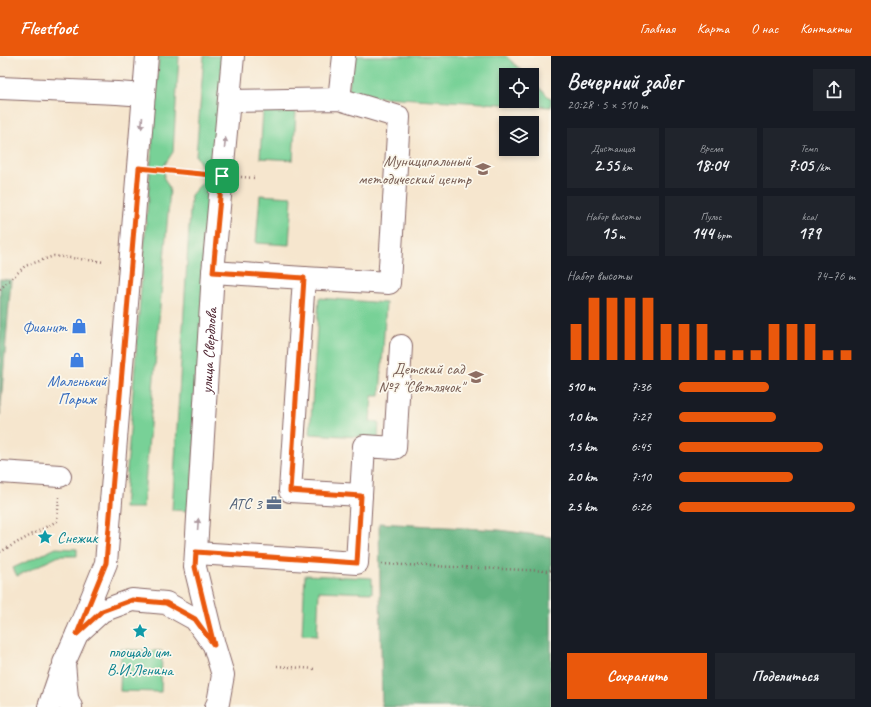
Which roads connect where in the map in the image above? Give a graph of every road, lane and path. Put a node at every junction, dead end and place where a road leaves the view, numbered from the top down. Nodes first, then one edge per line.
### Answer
1 (147, 56) edge
2 (233, 56) edge
3 (344, 56) edge
4 (0, 88) edge
5 (144, 95) junction
6 (339, 99) junction
7 (229, 100) junction
8 (139, 168) junction
9 (222, 176) junction
10 (255, 178) dead end
11 (105, 262) dead end
12 (213, 272) junction
13 (304, 278) junction
14 (0, 289) edge
15 (401, 346) dead end
16 (0, 472) edge
17 (60, 476) joint
18 (361, 496) junction
19 (0, 552) edge
20 (196, 552) junction
21 (382, 564) dead end
22 (550, 571) edge
23 (77, 634) junction
24 (214, 645) junction
25 (64, 663) junction
26 (278, 666) dead end
27 (315, 669) dead end
28 (223, 675) junction
29 (49, 707) edge
30 (71, 707) edge
31 (216, 707) edge
32 (233, 707) edge

1 - 5 street
2 - 7 street, улица Свердлова
3 - 6 street
4 - 5 street
5 -> 8 street
6 - 7 street
6 - 13 street
9 -> 7 street, улица Свердлова
8 - 9 path
8 - 23 street
9 - 10 path
9 - 12 street, улица Свердлова
11 - 14 path
12 - 13 street
20 -> 12 street, улица Свердлова
13 - 18 street
15 - 18 street
16 - 17 street
17 - 19 path
18 - 20 street
20 - 24 street, улица Свердлова
21 - 22 path
23 - 24 street
23 - 25 street
24 - 28 street, улица Свердлова
25 - 29 street
25 - 30 street
26 - 27 path
28 - 31 street
28 - 32 street, улица Свердлова

